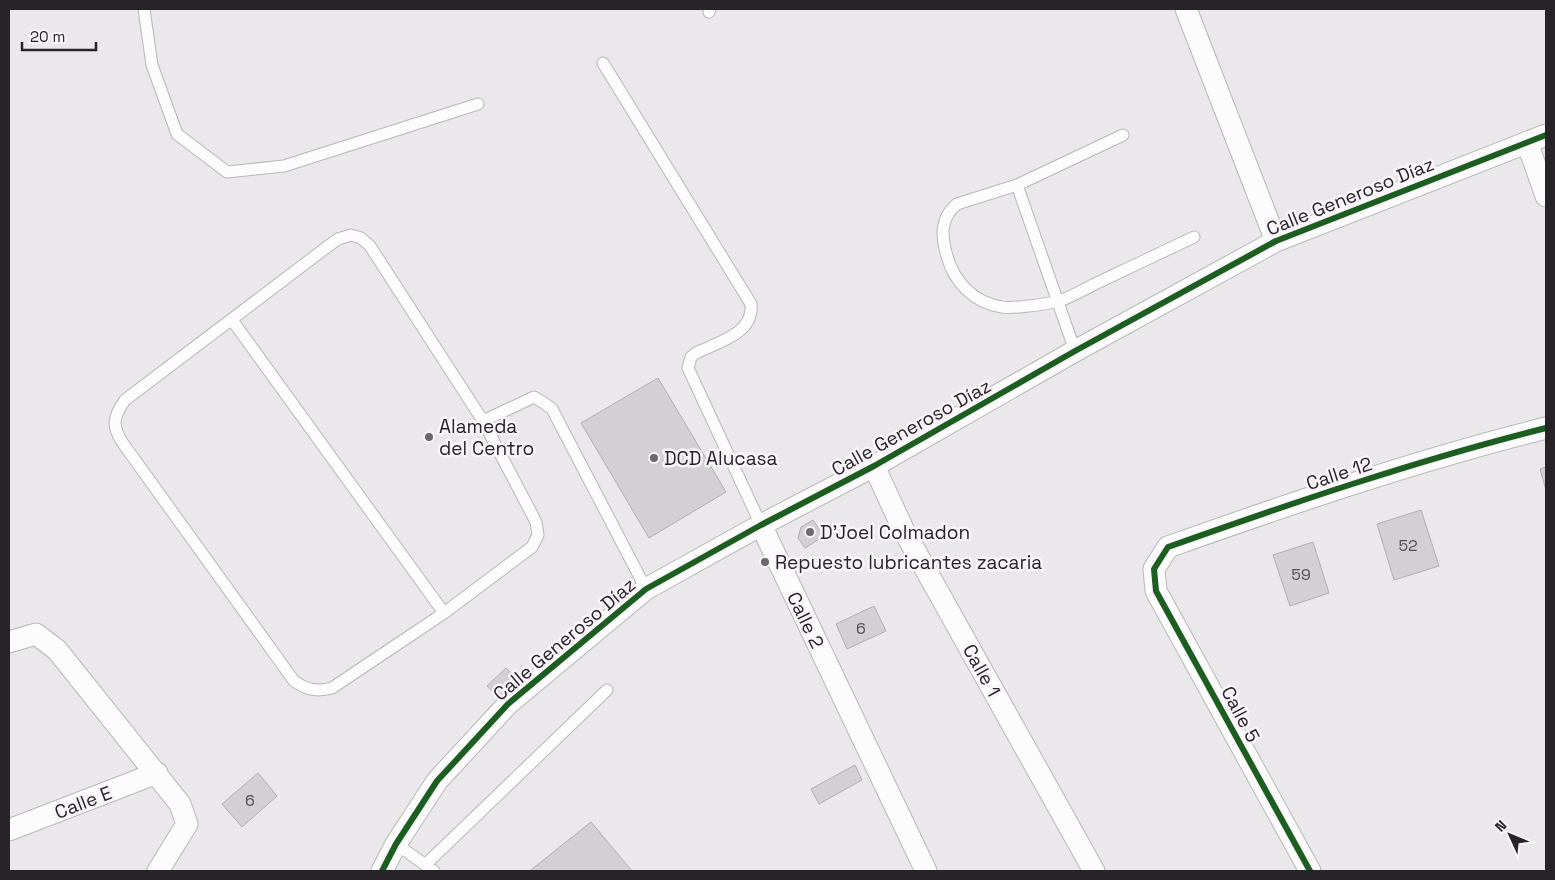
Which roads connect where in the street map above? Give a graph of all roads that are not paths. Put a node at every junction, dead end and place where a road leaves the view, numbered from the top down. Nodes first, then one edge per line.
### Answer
1 (144, 9) edge
2 (1186, 9) edge
3 (603, 63) dead end
4 (478, 104) dead end
5 (1123, 135) dead end
6 (1537, 138) edge
7 (1017, 185) junction
8 (1546, 196) edge
9 (1194, 237) dead end
10 (1276, 241) junction
11 (1057, 302) junction
12 (232, 320) junction
13 (1075, 351) junction
14 (483, 421) junction
15 (1546, 428) edge
16 (874, 466) junction
17 (761, 525) junction
18 (1154, 569) joint
19 (646, 589) junction
20 (444, 613) junction
21 (9, 642) edge
22 (607, 690) dead end
23 (157, 773) junction
24 (9, 830) edge
25 (396, 844) junction
26 (430, 868) edge
27 (158, 871) edge
28 (382, 871) edge
29 (926, 871) edge
30 (1094, 871) edge
31 (1310, 871) edge

1 - 4 lane
2 - 10 street
3 - 17 lane, Calle 2
5 - 7 lane
6 - 8 street
6 - 10 street, Calle Generoso Díaz
7 - 11 lane
7 - 11 lane
9 - 11 lane
10 - 13 street, Calle Generoso Díaz
11 - 13 lane
12 - 14 lane
12 - 20 lane
12 - 20 lane
13 - 16 street, Calle Generoso Díaz
14 - 19 lane
14 - 20 lane
15 - 18 street, Calle 12
16 - 17 street, Calle Generoso Díaz
16 - 30 street, Calle 1
17 - 19 street, Calle Generoso Díaz
17 - 29 street, Calle 2
18 - 31 street, Calle 5
19 - 25 street, Calle Generoso Díaz
21 - 23 street
22 - 26 lane
23 - 24 street, Calle E
23 - 27 street
25 - 26 lane
25 - 28 street, Calle Generoso Díaz

